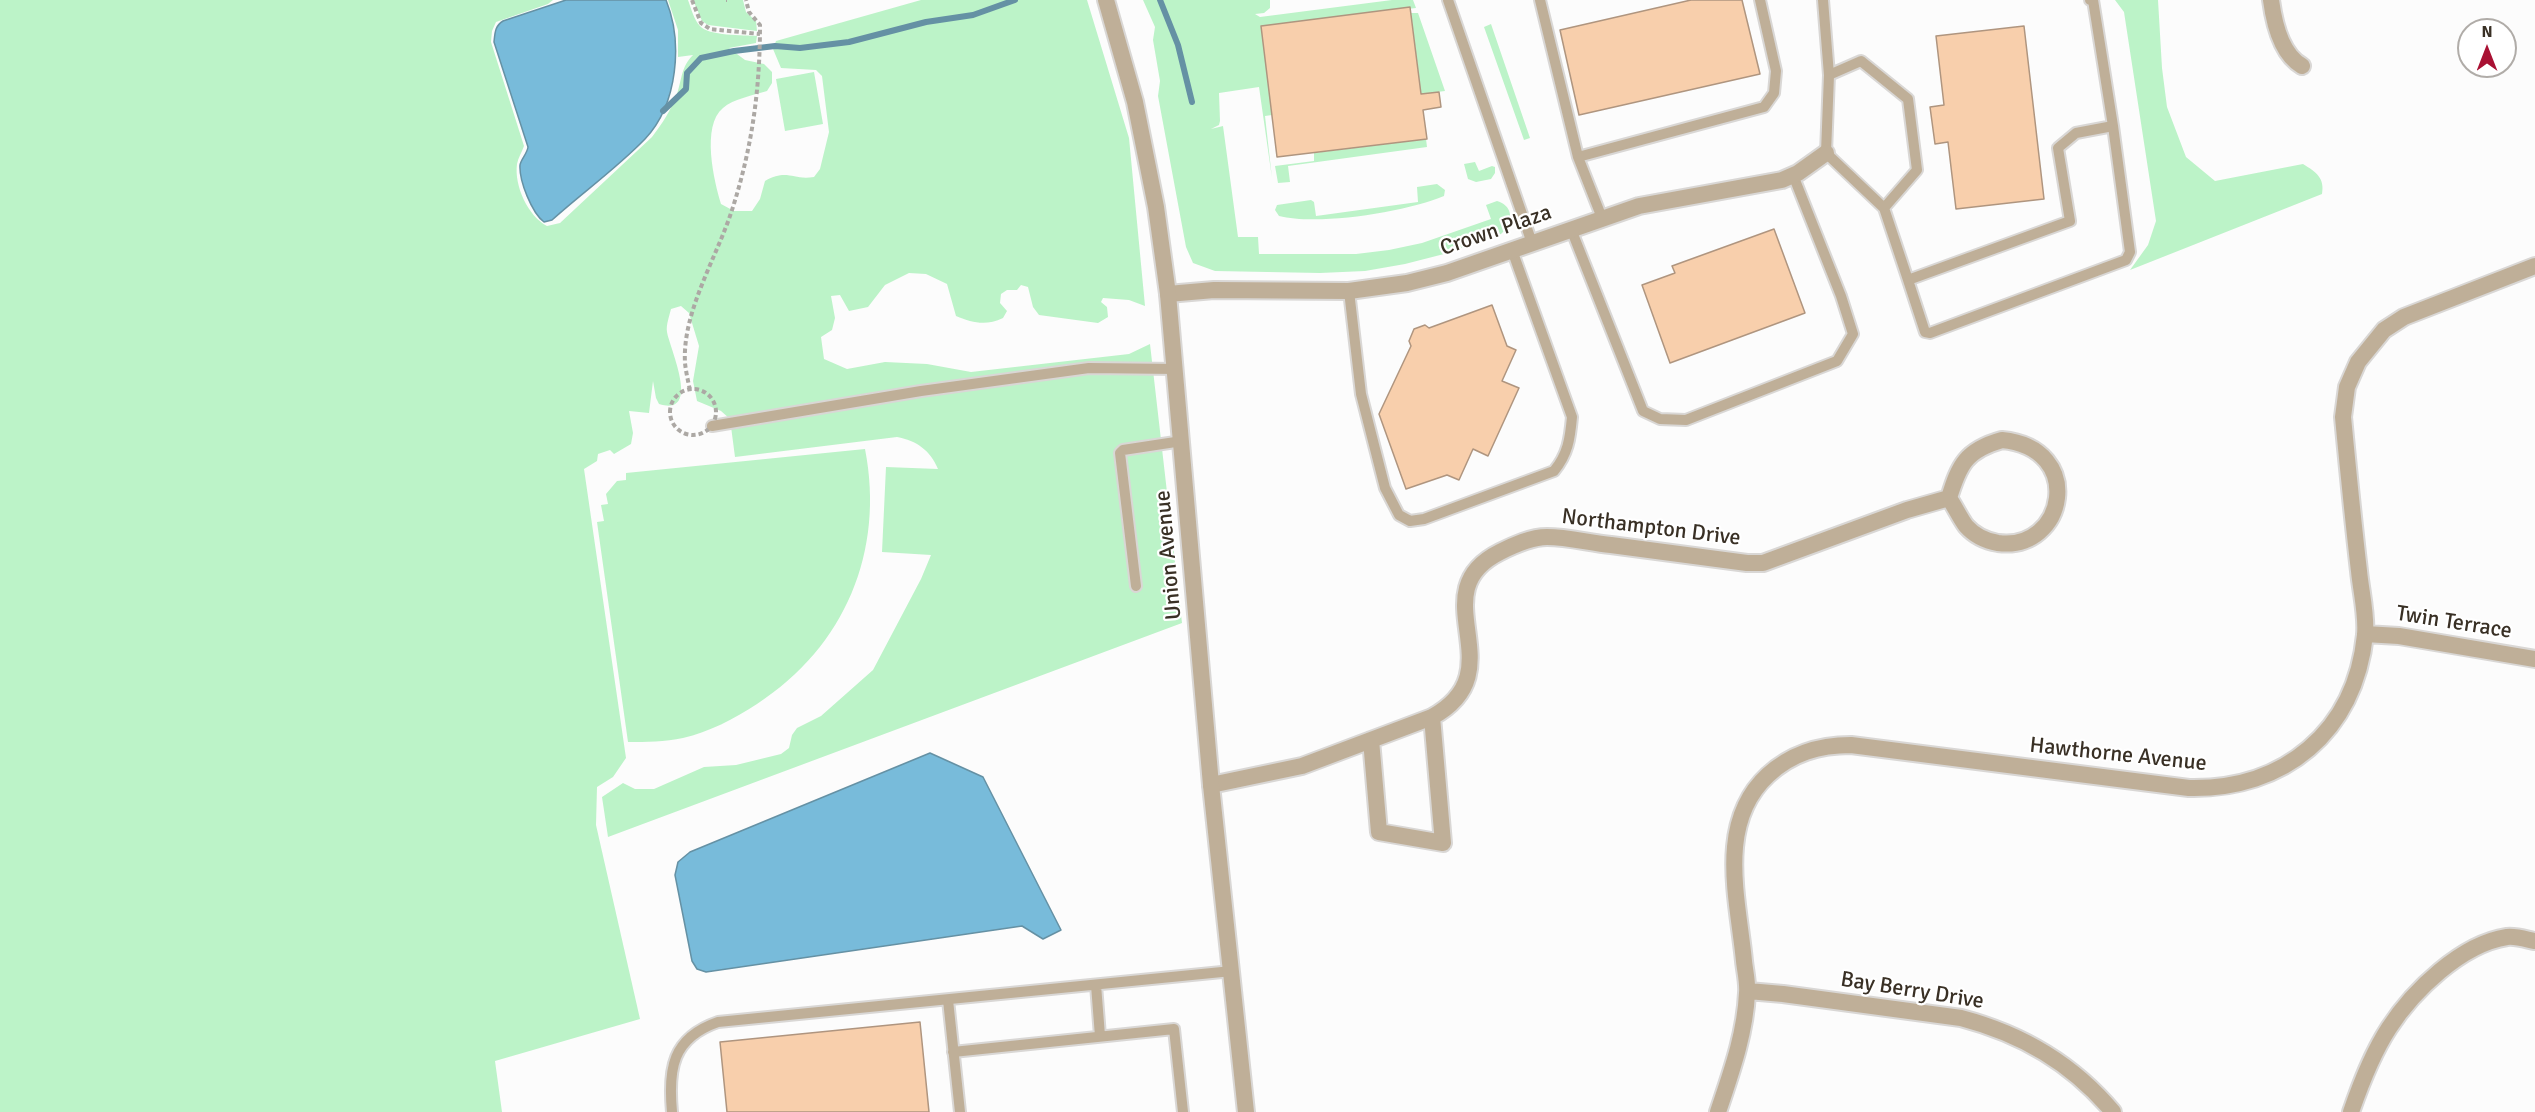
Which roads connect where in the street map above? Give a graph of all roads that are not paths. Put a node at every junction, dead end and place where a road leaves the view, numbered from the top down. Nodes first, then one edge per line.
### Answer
1 (1106, 0) edge
2 (1448, 0) edge
3 (1540, 0) edge
4 (1760, 0) edge
5 (1823, 0) edge
6 (2090, 0) edge
7 (2271, 0) edge
8 (2302, 66) dead end
9 (1829, 75) junction
10 (2113, 126) junction
11 (1826, 153) junction
12 (1578, 157) junction
13 (1794, 175) junction
14 (1884, 208) junction
15 (1602, 219) junction
16 (1571, 230) junction
17 (1532, 243) junction
18 (1512, 250) junction
19 (2535, 266) edge
20 (1908, 280) junction
21 (1349, 291) junction
22 (1168, 294) junction
23 (1176, 369) junction
24 (712, 426) road end
25 (1182, 441) junction
26 (1949, 498) junction
27 (1136, 586) dead end
28 (2365, 633) junction
29 (2535, 659) edge
30 (1432, 717) junction
31 (1371, 740) junction
32 (1211, 785) junction
33 (2534, 941) edge
34 (1232, 971) junction
35 (1096, 986) junction
36 (1748, 991) junction
37 (948, 1000) junction
38 (1100, 1036) junction
39 (953, 1052) junction
40 (672, 1112) edge
41 (960, 1112) edge
42 (1182, 1112) edge
43 (1246, 1112) edge
44 (1718, 1112) edge
45 (2113, 1112) edge
46 (2351, 1112) edge

1 - 22 street, Union Avenue
2 - 17 lane
3 - 12 lane
4 - 12 lane
5 - 9 lane
6 - 10 lane
7 - 8 street
9 - 11 lane
9 - 14 lane
10 - 20 lane
10 - 20 lane
11 - 13 street, Crown Plaza
11 - 14 lane
12 - 15 lane
13 - 15 street, Crown Plaza
13 - 16 lane
14 - 20 lane
15 - 16 street, Crown Plaza
16 - 17 street, Crown Plaza
17 - 18 street, Crown Plaza
18 - 21 street, Crown Plaza
18 - 21 lane
19 - 28 street, Hawthorne Avenue
21 - 22 street, Crown Plaza
22 - 23 street, Union Avenue
23 - 24 lane
23 - 25 street, Union Avenue
25 - 27 lane
25 - 32 street, Union Avenue
26 - 26 street
26 - 30 street, Northampton Drive
28 - 29 street, Twin Terrace
28 - 36 street, Hawthorne Avenue
30 - 31 street, Northampton Drive
30 - 31 street
31 - 32 street, Northampton Drive
32 - 34 street, Union Avenue
33 - 46 street
34 - 35 lane
34 - 43 street, Union Avenue
35 - 37 lane
35 - 38 lane
36 - 44 street, Hawthorne Avenue
36 - 45 street, Bay Berry Drive
37 - 39 lane
37 - 40 lane
38 - 39 lane
38 - 42 lane
39 - 41 lane

